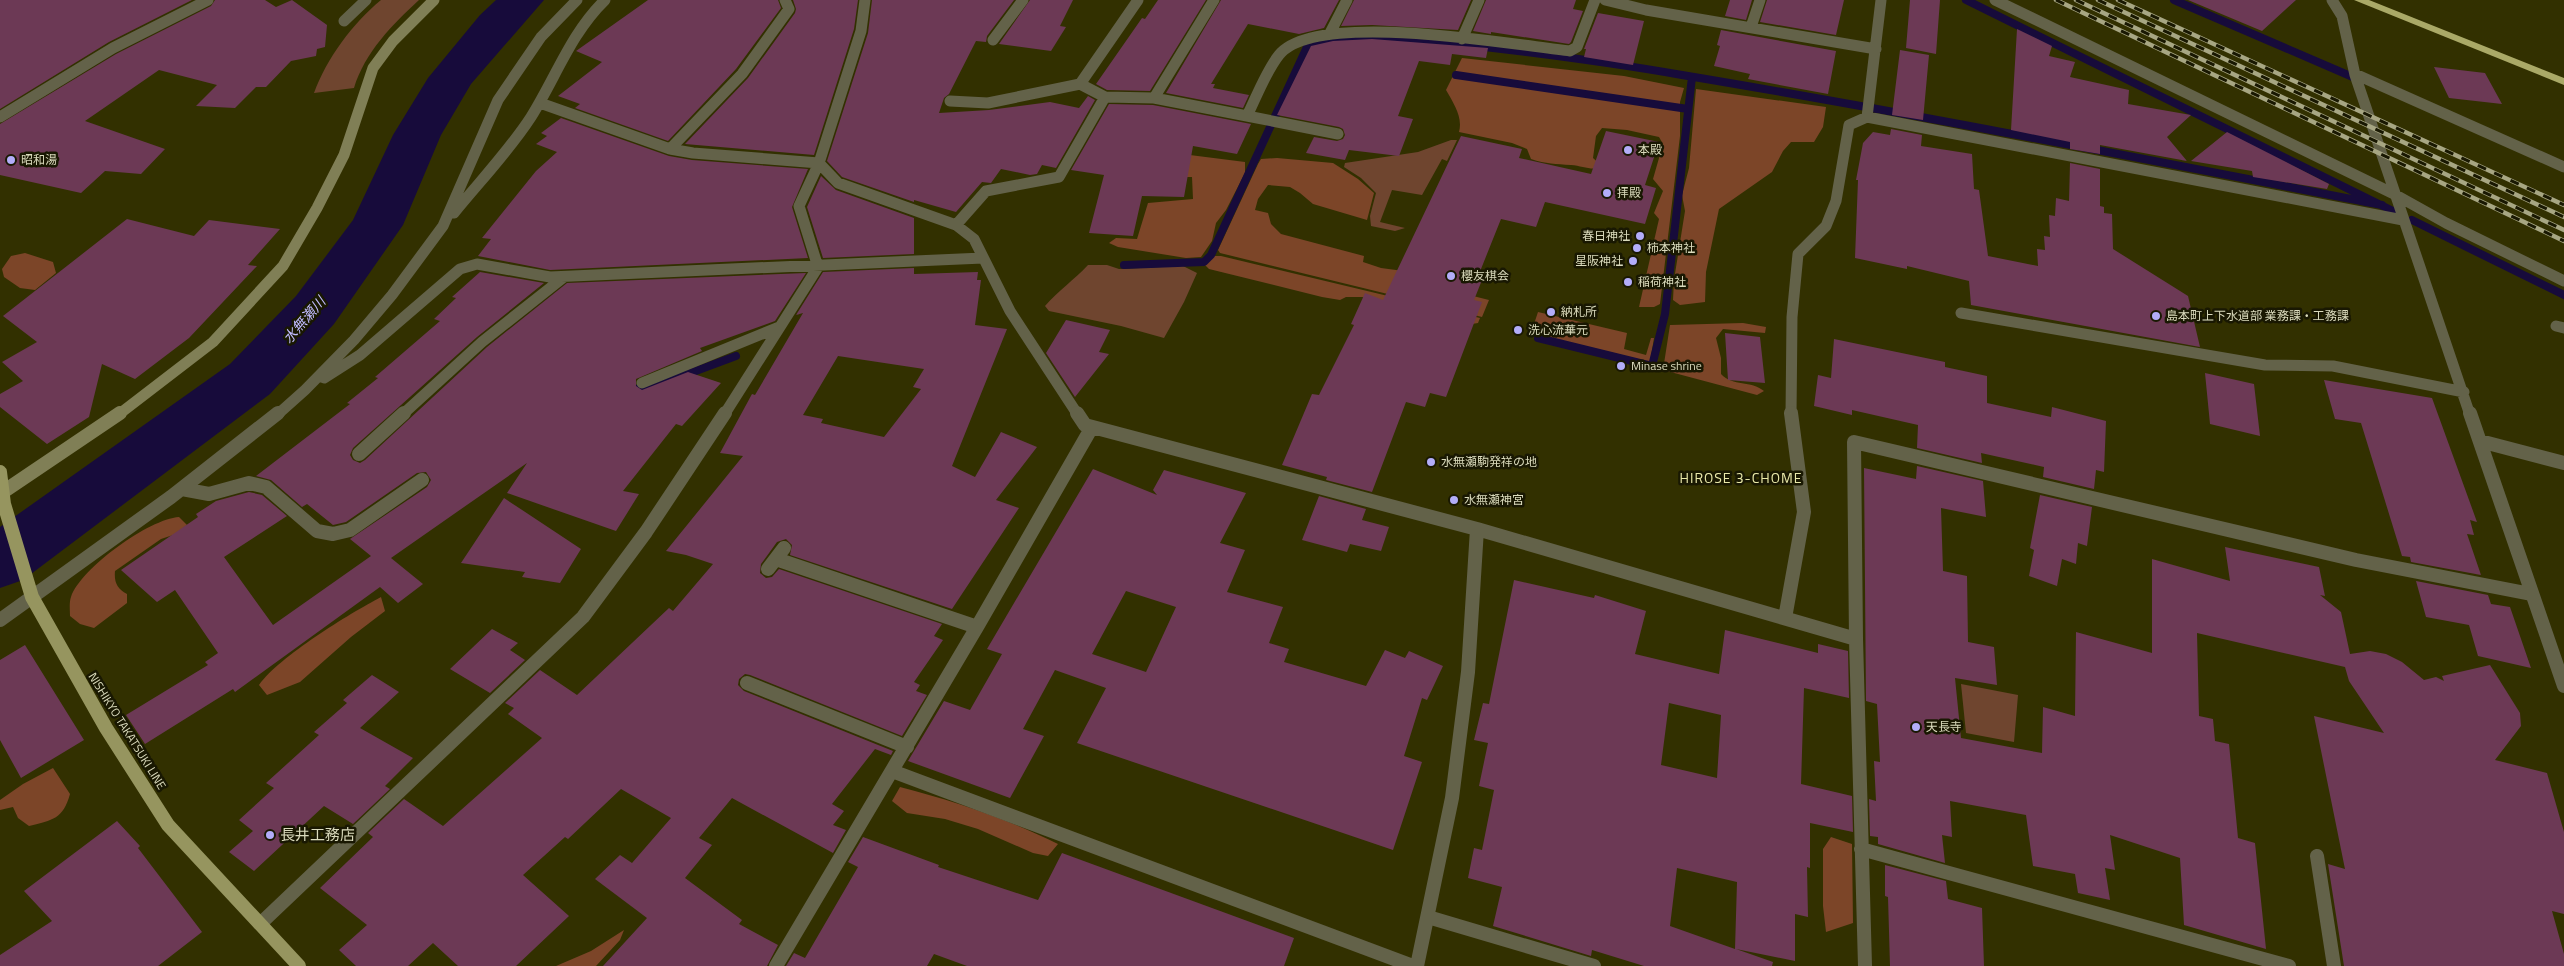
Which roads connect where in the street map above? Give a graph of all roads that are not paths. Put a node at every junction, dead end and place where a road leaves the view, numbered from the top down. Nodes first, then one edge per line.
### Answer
1 (208, 0) edge
2 (366, 0) edge
3 (434, 0) edge
4 (577, 0) edge
5 (605, 0) edge
6 (785, 0) edge
7 (865, 0) edge
8 (1023, 0) edge
9 (1138, 0) edge
10 (1214, 0) edge
11 (1347, 0) edge
12 (1479, 0) edge
13 (1595, 0) edge
14 (1605, 0) edge
15 (1760, 0) edge
16 (1881, 0) edge
17 (1996, 0) edge
18 (2332, 0) edge
19 (2359, 0) edge
20 (344, 21) dead end
21 (1751, 27) junction
22 (1330, 33) junction
23 (1462, 39) junction
24 (993, 40) dead end
25 (1876, 49) junction
26 (2356, 78) junction
27 (2564, 82) edge
28 (1080, 84) junction
29 (1106, 97) junction
30 (1154, 98) junction
31 (950, 101) dead end
32 (540, 103) junction
33 (1247, 116) junction
34 (0, 117) edge
35 (1867, 117) junction
36 (1338, 134) dead end
37 (670, 149) junction
38 (819, 163) junction
39 (2564, 167) edge
40 (2394, 194) junction
41 (2403, 220) junction
42 (956, 225) junction
43 (443, 226) junction
44 (983, 258) junction
45 (818, 267) junction
46 (564, 277) junction
47 (2564, 281) edge
48 (1961, 313) dead end
49 (779, 327) junction
50 (642, 383) dead end
51 (305, 390) junction
52 (2464, 392) junction
53 (1092, 427) junction
54 (2480, 441) junction
55 (359, 454) dead end
56 (2564, 463) edge
57 (0, 472) edge
58 (422, 480) dead end
59 (182, 489) junction
60 (1, 493) edge
61 (1477, 529) junction
62 (784, 548) dead end
63 (31, 593) junction
64 (2531, 594) junction
65 (1785, 618) junction
66 (0, 620) edge
67 (977, 628) junction
68 (1856, 639) junction
69 (747, 683) dead end
70 (2564, 686) edge
71 (907, 747) junction
72 (892, 771) junction
73 (1861, 849) junction
74 (2317, 856) dead end
75 (1428, 917) junction
76 (260, 924) junction
77 (299, 966) edge
78 (776, 966) edge
79 (1415, 966) edge
80 (1594, 966) edge
81 (1865, 966) edge
82 (2289, 966) edge
83 (2334, 966) edge

1 - 34 street
2 - 20 street
3 - 60 street
4 - 43 street
5 - 32 street
6 - 37 street
7 - 38 street
8 - 24 street
9 - 28 street
10 - 30 street
11 - 22 street
12 - 23 street
13 - 23 street
14 - 21 street
15 - 21 street
16 - 25 street
17 - 40 street
18 - 26 street
19 - 27 highway
21 - 25 street
22 - 23 street
22 - 33 street
25 - 35 street
26 - 39 street
26 - 40 street
28 - 29 street
28 - 31 street
29 - 30 street
29 - 42 street
30 - 33 street
32 - 37 street
32 - 43 street
33 - 36 street
35 - 41 street
35 - 65 street
37 - 38 street
38 - 42 street
38 - 45 street
40 - 41 street
40 - 47 street
41 - 52 street
42 - 44 street
43 - 51 street
44 - 45 street
44 - 53 street
45 - 46 street
45 - 49 street
46 - 51 street
46 - 55 street
48 - 52 street
49 - 50 street
49 - 76 street
51 - 59 street
52 - 54 street
53 - 61 street
53 - 67 street
54 - 56 street
54 - 64 street
57 - 60 main road, NISHIKYO TAKATSUKI LINE
58 - 59 street
59 - 63 street
60 - 63 main road, NISHIKYO TAKATSUKI LINE
61 - 65 street
61 - 75 street
62 - 67 street
63 - 66 street
63 - 76 main road, NISHIKYO TAKATSUKI LINE
64 - 68 street
64 - 70 street
65 - 68 street
67 - 71 street
68 - 73 street
69 - 71 street
71 - 72 street
72 - 78 street
72 - 79 street
73 - 81 street
73 - 82 street
74 - 83 street
75 - 79 street
75 - 80 street
76 - 77 main road, NISHIKYO TAKATSUKI LINE

